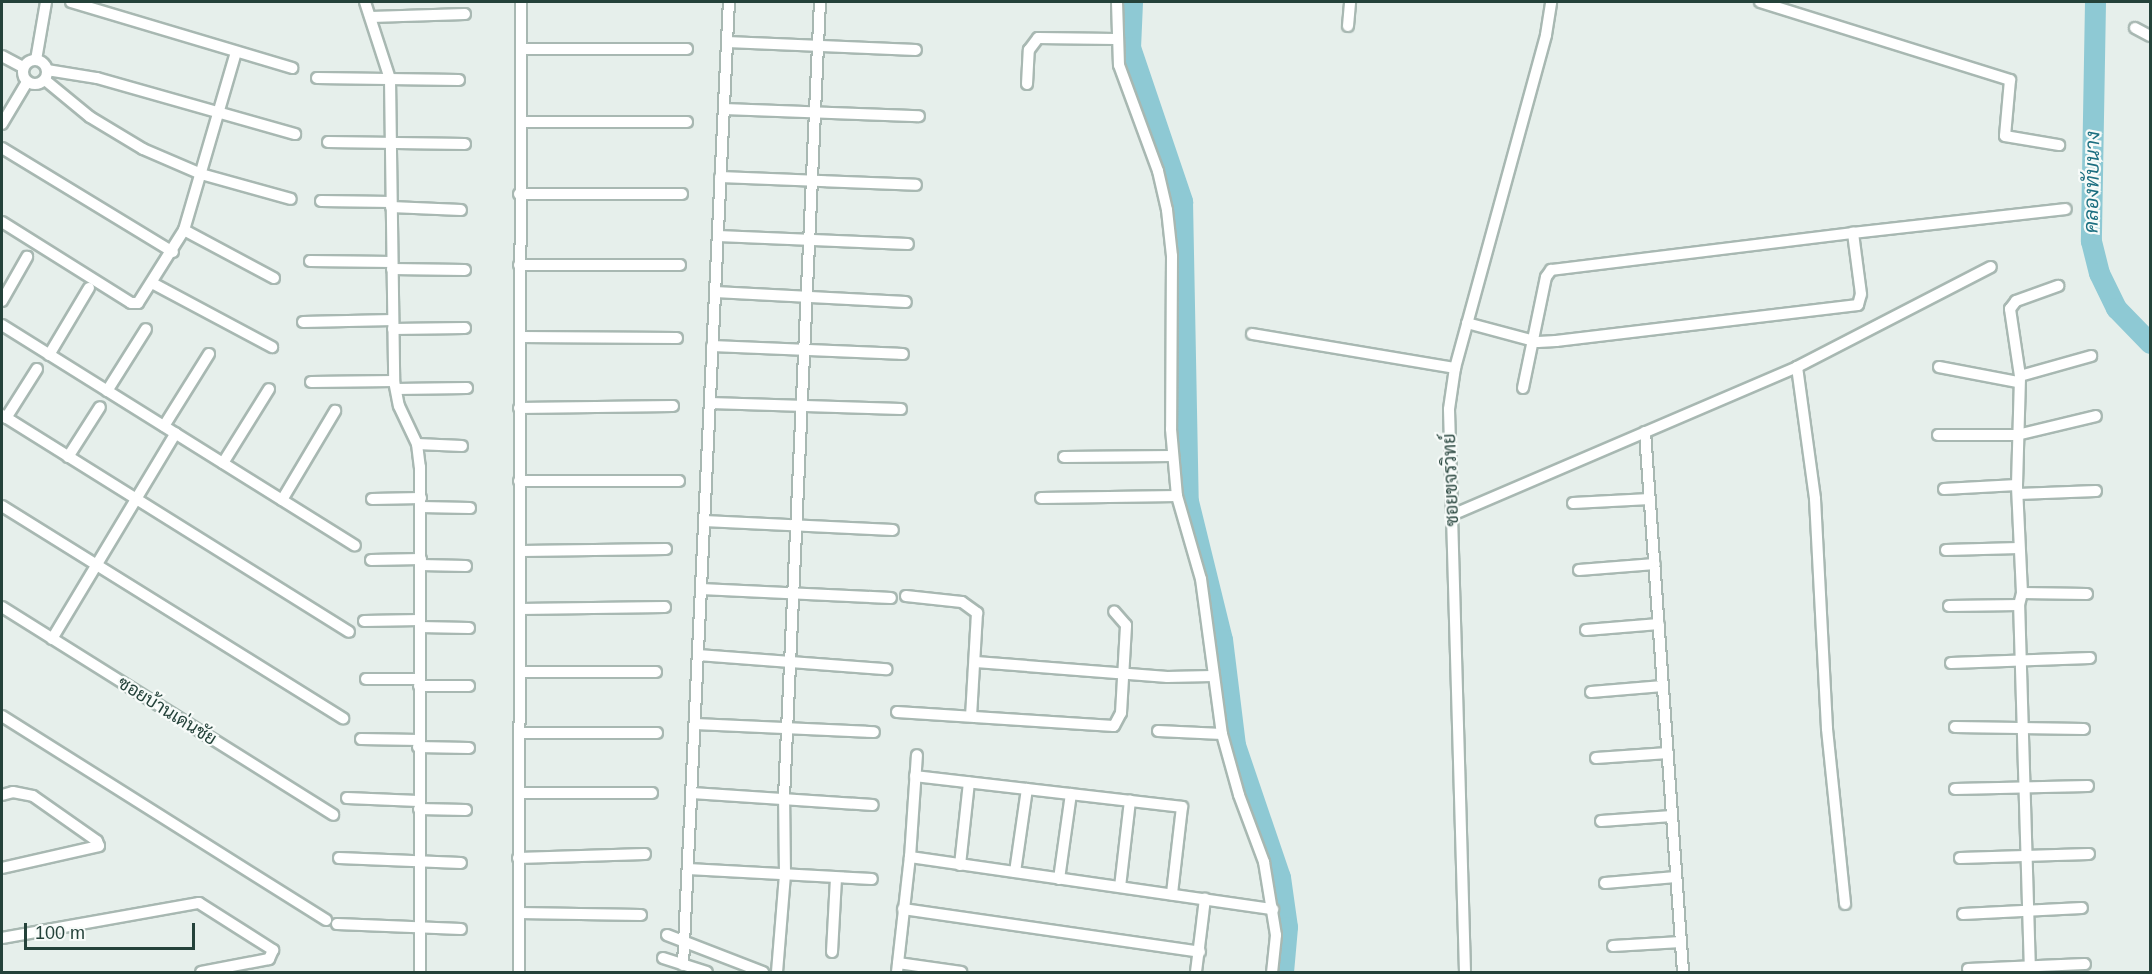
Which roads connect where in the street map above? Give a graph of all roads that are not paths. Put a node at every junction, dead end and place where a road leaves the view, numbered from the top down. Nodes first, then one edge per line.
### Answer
1 (46, 2) edge
2 (71, 2) edge
3 (365, 2) edge
4 (521, 2) edge
5 (729, 2) edge
6 (820, 2) edge
7 (1117, 2) edge
8 (1350, 2) edge
9 (1551, 2) edge
10 (1760, 2) edge
11 (465, 14) dead end
12 (371, 17) junction
13 (1348, 26) dead end
14 (2135, 28) dead end
15 (2151, 36) edge
16 (1116, 39) junction
17 (727, 42) junction
18 (818, 45) junction
19 (521, 49) junction
20 (687, 50) dead end
21 (916, 50) dead end
22 (237, 52) junction
23 (2, 56) edge
24 (36, 60) junction
25 (23, 67) junction
26 (292, 68) dead end
27 (46, 75) junction
28 (317, 78) dead end
29 (390, 79) junction
30 (459, 80) dead end
31 (27, 82) junction
32 (1027, 84) dead end
33 (724, 109) junction
34 (814, 113) junction
35 (220, 114) junction
36 (919, 116) dead end
37 (522, 122) junction
38 (687, 122) dead end
39 (2, 124) edge
40 (295, 135) dead end
41 (328, 142) dead end
42 (392, 143) junction
43 (465, 144) dead end
44 (2059, 145) dead end
45 (2, 148) edge
46 (201, 174) junction
47 (720, 177) junction
48 (813, 181) junction
49 (916, 185) dead end
50 (519, 194) junction
51 (682, 194) dead end
52 (291, 200) dead end
53 (321, 201) dead end
54 (391, 204) junction
55 (2066, 209) dead end
56 (461, 210) dead end
57 (2, 222) edge
58 (184, 230) junction
59 (1853, 233) junction
60 (718, 236) junction
61 (810, 242) junction
62 (908, 244) dead end
63 (173, 252) junction
64 (27, 257) dead end
65 (310, 261) dead end
66 (519, 265) junction
67 (680, 265) dead end
68 (392, 266) junction
69 (1990, 267) dead end
70 (465, 270) dead end
71 (274, 278) dead end
72 (154, 284) junction
73 (2058, 286) dead end
74 (89, 288) dead end
75 (715, 292) junction
76 (808, 296) junction
77 (2, 301) edge
78 (906, 302) dead end
79 (303, 322) dead end
80 (1467, 323) junction
81 (393, 324) junction
82 (2, 326) edge
83 (465, 328) dead end
84 (146, 329) dead end
85 (1252, 334) dead end
86 (520, 337) junction
87 (677, 338) dead end
88 (1532, 340) junction
89 (712, 346) junction
90 (272, 347) dead end
91 (806, 350) junction
92 (209, 354) dead end
93 (903, 354) dead end
94 (49, 355) junction
95 (2091, 356) dead end
96 (1797, 367) junction
97 (1939, 367) dead end
98 (1455, 368) junction
99 (37, 369) dead end
100 (2019, 379) junction
101 (311, 382) dead end
102 (395, 385) junction
103 (467, 388) dead end
104 (1523, 388) dead end
105 (269, 389) dead end
106 (108, 391) junction
107 (710, 403) junction
108 (804, 405) junction
109 (673, 406) dead end
110 (100, 407) dead end
111 (519, 408) junction
112 (901, 409) dead end
113 (335, 411) dead end
114 (2096, 416) dead end
115 (4, 417) edge
116 (164, 426) junction
117 (1645, 432) junction
118 (176, 434) junction
119 (1938, 435) dead end
120 (2017, 435) junction
121 (417, 444) junction
122 (462, 446) dead end
123 (1173, 456) junction
124 (68, 457) junction
125 (1064, 457) dead end
126 (223, 463) junction
127 (519, 481) junction
128 (679, 482) dead end
129 (1944, 489) dead end
130 (2018, 490) junction
131 (2096, 491) dead end
132 (1177, 496) junction
133 (1041, 498) dead end
134 (137, 499) junction
135 (372, 499) dead end
136 (1650, 499) junction
137 (282, 500) junction
138 (1573, 502) dead end
139 (421, 503) junction
140 (2, 506) edge
141 (470, 508) dead end
142 (1452, 515) junction
143 (704, 521) junction
144 (798, 525) junction
145 (893, 530) dead end
146 (355, 546) dead end
147 (2019, 548) junction
148 (666, 549) dead end
149 (1946, 550) dead end
150 (522, 551) junction
151 (371, 561) dead end
152 (421, 562) junction
153 (1654, 564) junction
154 (97, 565) junction
155 (466, 566) dead end
156 (1579, 570) dead end
157 (701, 589) junction
158 (2022, 593) junction
159 (795, 594) junction
160 (2087, 594) dead end
161 (906, 597) dead end
162 (891, 598) dead end
163 (2019, 605) junction
164 (1949, 606) dead end
165 (2, 607) edge
166 (664, 608) dead end
167 (520, 609) junction
168 (1114, 611) dead end
169 (364, 621) dead end
170 (420, 624) junction
171 (1659, 624) junction
172 (469, 628) dead end
173 (1586, 630) dead end
174 (349, 632) dead end
175 (52, 639) junction
176 (698, 656) junction
177 (2090, 658) dead end
178 (792, 661) junction
179 (976, 662) junction
180 (2023, 662) junction
181 (1951, 663) dead end
182 (886, 669) dead end
183 (521, 672) junction
184 (656, 672) dead end
185 (1124, 674) junction
186 (1212, 676) junction
187 (366, 679) dead end
188 (419, 682) junction
189 (469, 686) dead end
190 (1663, 686) junction
191 (1591, 692) dead end
192 (897, 712) dead end
193 (2, 716) edge
194 (971, 717) junction
195 (343, 718) dead end
196 (695, 724) junction
197 (1955, 727) dead end
198 (788, 728) junction
199 (2023, 728) junction
200 (2084, 729) dead end
201 (1158, 731) dead end
202 (874, 732) dead end
203 (520, 733) junction
204 (657, 733) dead end
205 (1222, 734) junction
206 (361, 739) dead end
207 (419, 744) junction
208 (469, 748) dead end
209 (1668, 753) junction
210 (917, 755) dead end
211 (1596, 758) dead end
212 (915, 776) junction
213 (969, 782) junction
214 (2088, 786) dead end
215 (1027, 789) junction
216 (1955, 789) dead end
217 (2026, 790) junction
218 (519, 793) junction
219 (652, 793) dead end
220 (692, 793) junction
221 (1071, 794) junction
222 (2, 795) edge
223 (783, 797) junction
224 (347, 798) dead end
225 (1130, 801) junction
226 (418, 805) junction
227 (873, 805) dead end
228 (466, 810) dead end
229 (333, 815) dead end
230 (1672, 816) junction
231 (1601, 821) dead end
232 (645, 854) dead end
233 (2090, 854) dead end
234 (2025, 856) junction
235 (910, 857) junction
236 (339, 858) dead end
237 (518, 858) junction
238 (1960, 858) dead end
239 (420, 862) junction
240 (461, 863) dead end
241 (960, 865) junction
242 (2, 868) edge
243 (688, 869) junction
244 (1015, 872) junction
245 (785, 874) junction
246 (1676, 878) junction
247 (836, 879) junction
248 (872, 879) dead end
249 (1059, 879) junction
250 (1605, 883) dead end
251 (1120, 887) junction
252 (1172, 894) junction
253 (1205, 899) junction
254 (1845, 904) dead end
255 (2082, 908) dead end
256 (903, 909) junction
257 (1274, 909) junction
258 (2029, 911) junction
259 (519, 913) junction
260 (1963, 914) dead end
261 (641, 915) dead end
262 (420, 927) junction
263 (461, 929) dead end
264 (667, 935) dead end
265 (2, 938) edge
266 (1681, 942) junction
267 (684, 944) junction
268 (1613, 946) dead end
269 (832, 952) dead end
270 (1200, 952) junction
271 (663, 958) dead end
272 (2085, 964) dead end
273 (683, 966) junction
274 (898, 968) edge
275 (1968, 969) dead end
276 (2030, 969) edge
277 (201, 972) edge
278 (420, 972) edge
279 (519, 972) edge
280 (704, 972) edge
281 (763, 972) edge
282 (777, 972) edge
283 (962, 972) edge
284 (1196, 972) edge
285 (1272, 972) edge
286 (1465, 972) edge
287 (1683, 972) edge

1 - 24 street
2 - 22 street
3 - 12 street
4 - 19 street
5 - 17 street
6 - 18 street
7 - 16 street
8 - 13 street
9 - 80 street, ซอยขจรวิทย์
10 - 44 street
11 - 12 street
12 - 29 street
14 - 15 street
16 - 32 street
16 - 123 street
17 - 18 street
17 - 33 street
18 - 21 street
18 - 34 street
19 - 20 street
19 - 37 street
22 - 26 street
22 - 35 street
23 - 25 street
24 - 25 street
24 - 27 street
25 - 31 street
27 - 31 street
27 - 35 street
27 - 46 street
28 - 29 street
29 - 30 street
29 - 42 street
31 - 39 street
33 - 34 street
33 - 47 street
34 - 36 street
34 - 48 street
35 - 40 street
35 - 46 street
37 - 38 street
37 - 50 street
41 - 42 street
42 - 43 street
42 - 54 street
45 - 63 street
46 - 52 street
46 - 58 street
47 - 48 street
47 - 60 street
48 - 49 street
48 - 61 street
50 - 51 street
50 - 66 street
53 - 54 street
54 - 56 street
54 - 68 street
55 - 59 street
57 - 72 street
58 - 63 street
58 - 71 street
59 - 88 street
59 - 88 street
60 - 61 street
60 - 75 street
61 - 62 street
61 - 76 street
63 - 72 street
64 - 77 street
65 - 68 street
66 - 67 street
66 - 86 street
68 - 70 street
68 - 81 street
69 - 96 street
72 - 90 street
73 - 100 street
74 - 94 street
75 - 76 street
75 - 89 street
76 - 78 street
76 - 91 street
79 - 81 street
80 - 88 street
80 - 98 street, ซอยขจรวิทย์
81 - 83 street
81 - 102 street
82 - 94 street
84 - 106 street
85 - 98 street
86 - 87 street
86 - 111 street
88 - 104 street
89 - 91 street
89 - 107 street
91 - 93 street
91 - 108 street
92 - 116 street
94 - 106 street
95 - 100 street
96 - 117 street
96 - 254 street
97 - 100 street
98 - 142 street, ซอยขจรวิทย์
99 - 115 street
100 - 120 street
101 - 102 street
102 - 103 street
102 - 121 street
105 - 126 street
106 - 116 street
107 - 108 street
107 - 143 street
108 - 112 street
108 - 144 street
109 - 111 street
110 - 124 street
111 - 127 street
113 - 137 street
114 - 120 street
115 - 124 street
116 - 118 street
117 - 136 street
117 - 142 street
118 - 126 street
118 - 134 street
119 - 120 street
120 - 130 street
121 - 122 street
121 - 139 street
123 - 125 street
123 - 132 street
124 - 134 street
126 - 137 street
127 - 128 street
127 - 150 street
129 - 130 street
130 - 131 street
130 - 147 street
132 - 133 street
132 - 186 street
134 - 154 street
134 - 174 street
135 - 139 street
136 - 138 street
136 - 153 street
137 - 146 street
139 - 141 street
139 - 152 street
140 - 154 street
142 - 286 street, ซอยขจรวิทย์
143 - 144 street
143 - 157 street
144 - 145 street
144 - 159 street
147 - 149 street
147 - 158 street
148 - 150 street
150 - 167 street
151 - 152 street
152 - 155 street
152 - 170 street
153 - 156 street
153 - 171 street
154 - 175 street
154 - 195 street
157 - 159 street
157 - 176 street
158 - 160 street
158 - 163 street
159 - 162 street
159 - 178 street
161 - 179 street
163 - 164 street
163 - 180 street
165 - 175 street, ซอยบ้านเด่นชัย
166 - 167 street
167 - 183 street
168 - 185 street
169 - 170 street
170 - 172 street
170 - 188 street
171 - 173 street
171 - 190 street
175 - 229 street, ซอยบ้านเด่นชัย
176 - 178 street
176 - 196 street
177 - 180 street
178 - 182 street
178 - 198 street
179 - 185 street
179 - 194 street
180 - 181 street
180 - 199 street
183 - 184 street
183 - 203 street
185 - 186 street
185 - 194 street
186 - 205 street
187 - 188 street
188 - 189 street
188 - 207 street
190 - 191 street
190 - 209 street
192 - 194 street
193 - 262 street
196 - 198 street
196 - 220 street
197 - 199 street
198 - 202 street
198 - 223 street
199 - 200 street
199 - 217 street
201 - 205 street
203 - 204 street
203 - 218 street
205 - 257 street
206 - 207 street
207 - 208 street
207 - 226 street
209 - 211 street
209 - 230 street
210 - 212 street
212 - 213 street
212 - 235 street
213 - 215 street
213 - 241 street
214 - 217 street
215 - 221 street
215 - 244 street
216 - 217 street
217 - 234 street
218 - 219 street
218 - 237 street
220 - 223 street
220 - 243 street
221 - 225 street
221 - 249 street
222 - 242 street
223 - 227 street
223 - 245 street
224 - 226 street
225 - 251 street
225 - 252 street
226 - 228 street
226 - 239 street
230 - 231 street
230 - 246 street
232 - 237 street
233 - 234 street
234 - 238 street
234 - 258 street
235 - 241 street
235 - 256 street
236 - 239 street
237 - 259 street
239 - 240 street
239 - 262 street
241 - 244 street
243 - 245 street
243 - 267 street
244 - 249 street
245 - 247 street
245 - 282 street
246 - 250 street
246 - 266 street
247 - 248 street
247 - 269 street
249 - 251 street
251 - 252 street
252 - 253 street
253 - 257 street
253 - 270 street
255 - 258 street
256 - 270 street
256 - 274 street
257 - 285 street
258 - 260 street
258 - 276 street
259 - 261 street
259 - 279 street
262 - 263 street
262 - 278 street
264 - 267 street
265 - 277 street
266 - 268 street
266 - 287 street
267 - 273 street
267 - 281 street
270 - 284 street
271 - 273 street
272 - 276 street
273 - 280 street
274 - 283 street
275 - 276 street

